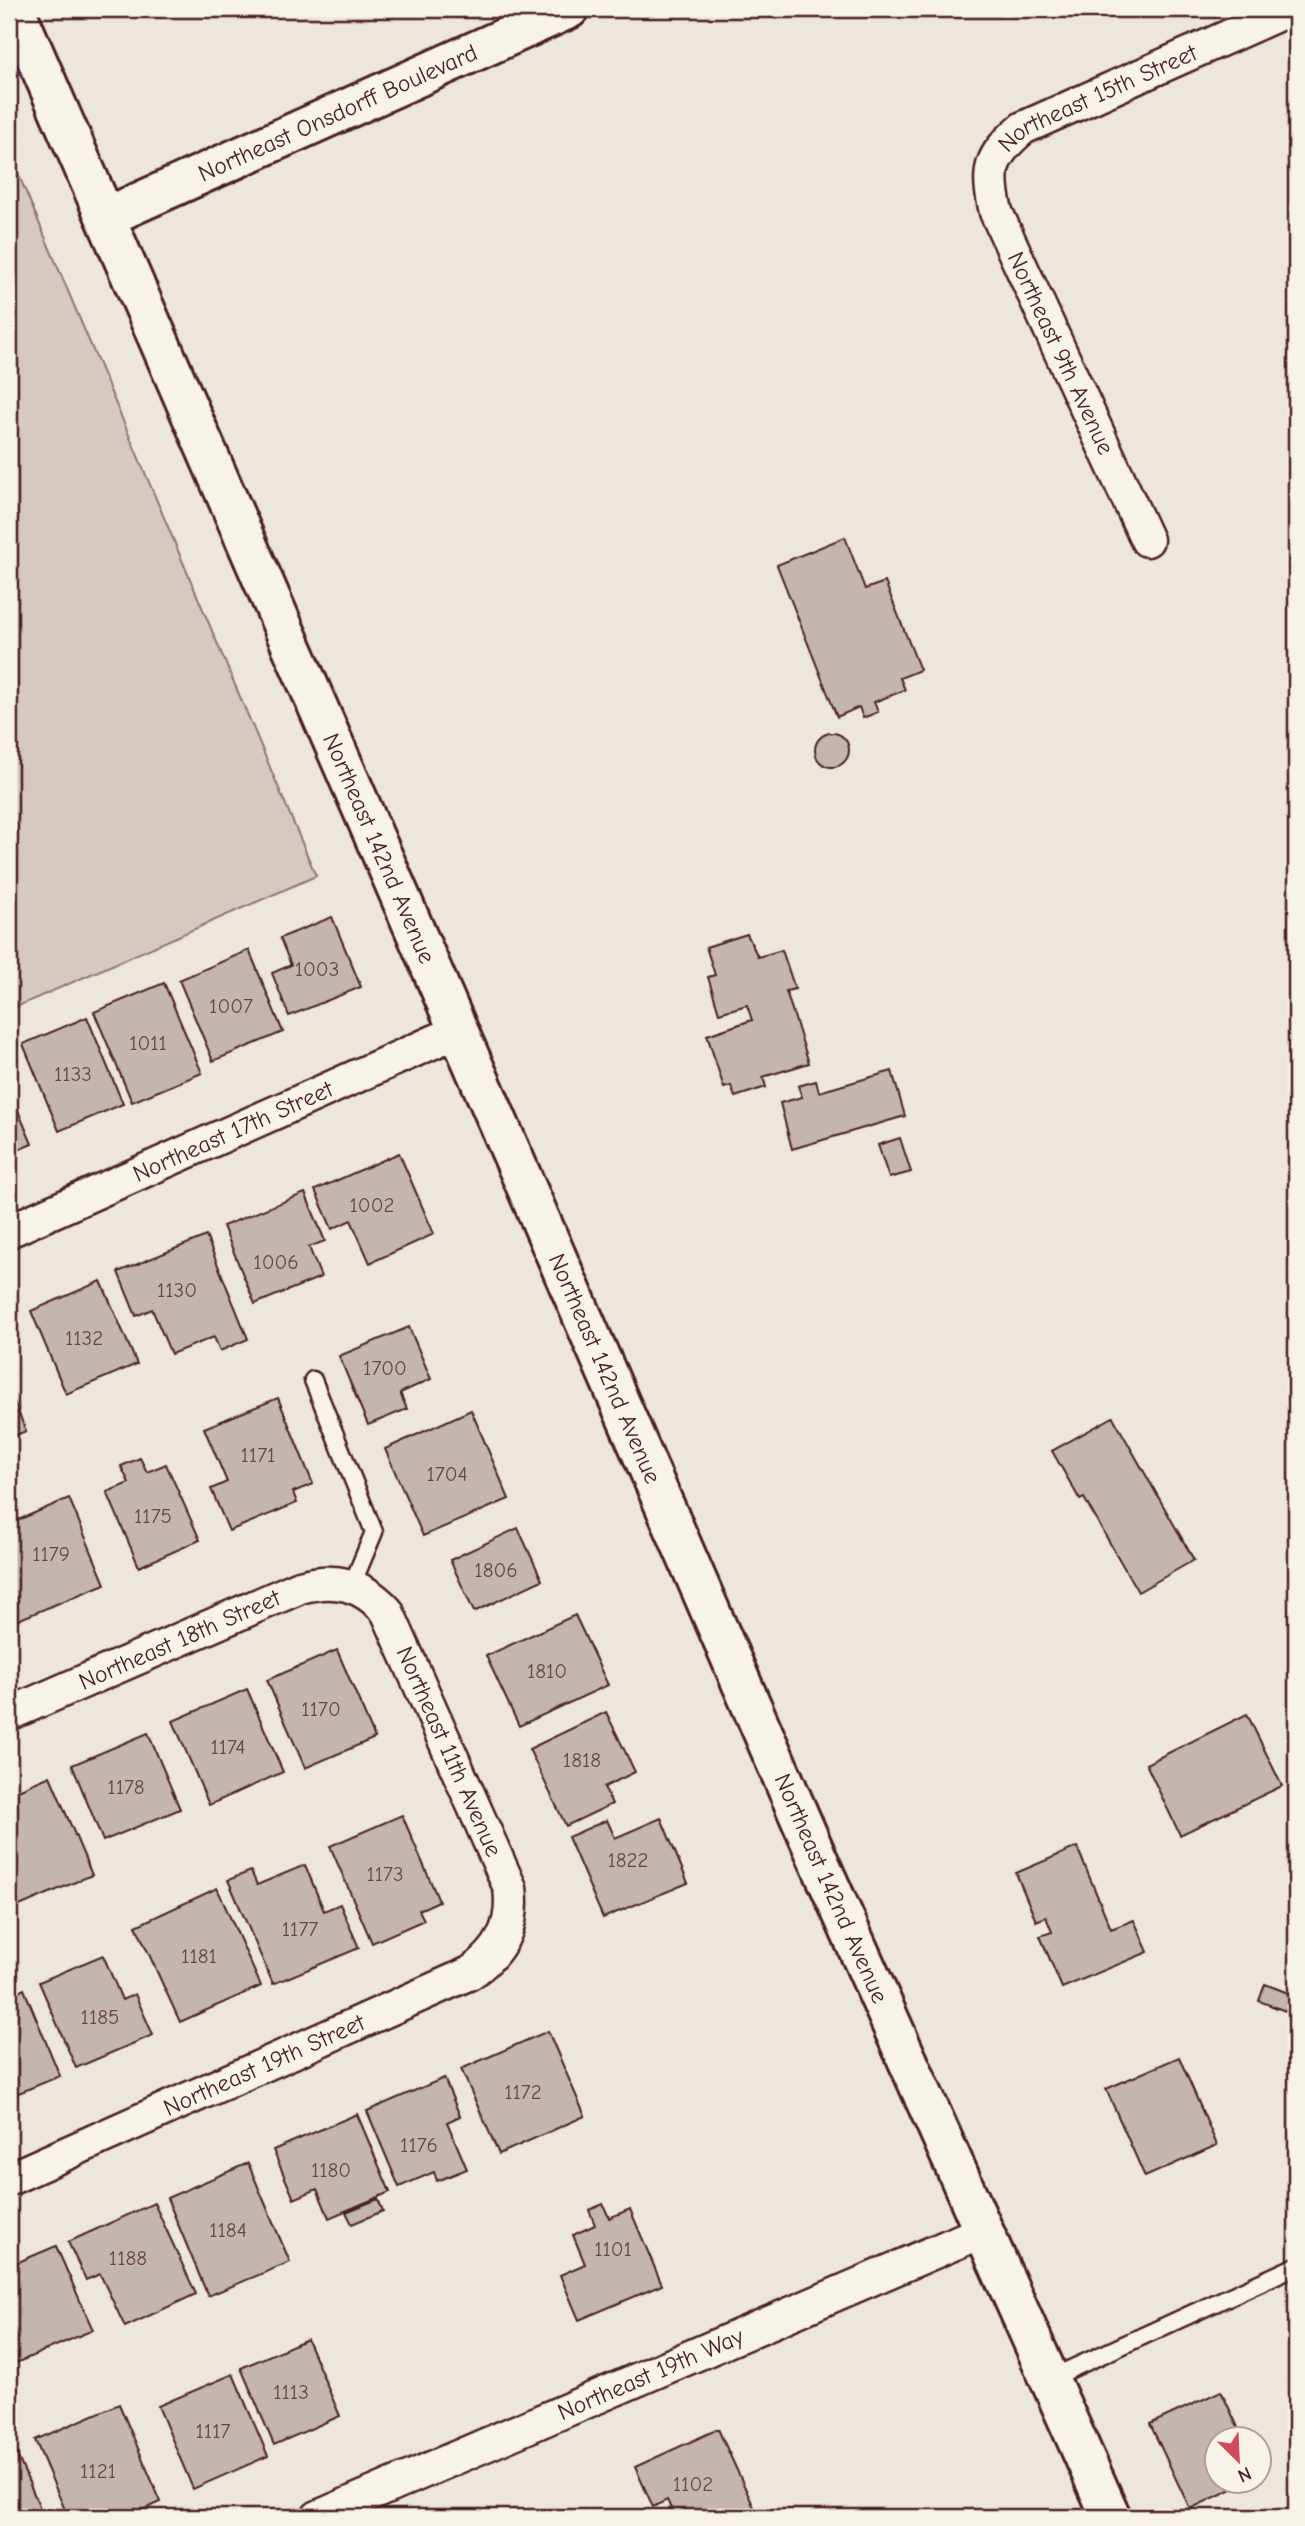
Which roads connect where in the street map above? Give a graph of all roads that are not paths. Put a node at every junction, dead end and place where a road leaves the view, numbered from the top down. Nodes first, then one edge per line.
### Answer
1 (15, 9) edge
2 (569, 9) edge
3 (1290, 9) edge
4 (991, 162) joint
5 (106, 218) junction
6 (1147, 540) dead end
7 (458, 1031) junction
8 (9, 1231) edge
9 (313, 1380) dead end
10 (352, 1585) junction
11 (9, 1714) edge
12 (506, 1934) joint
13 (9, 2179) edge
14 (983, 2231) junction
15 (1296, 2266) edge
16 (1049, 2379) junction
17 (318, 2517) edge
18 (1111, 2517) edge

1 - 5 main road, Northeast 142nd Avenue
2 - 5 main road, Northeast Onsdorff Boulevard
3 - 4 street, Northeast 15th Street
4 - 6 street, Northeast 9th Avenue
5 - 7 main road, Northeast 142nd Avenue
7 - 8 street, Northeast 17th Street
7 - 14 main road, Northeast 142nd Avenue
9 - 10 lane
10 - 11 street, Northeast 18th Street
10 - 12 street, Northeast 11th Avenue
12 - 13 street, Northeast 19th Street
14 - 16 main road, Northeast 142nd Avenue
14 - 17 street, Northeast 19th Way
15 - 16 lane
16 - 18 main road, Northeast 142nd Avenue

